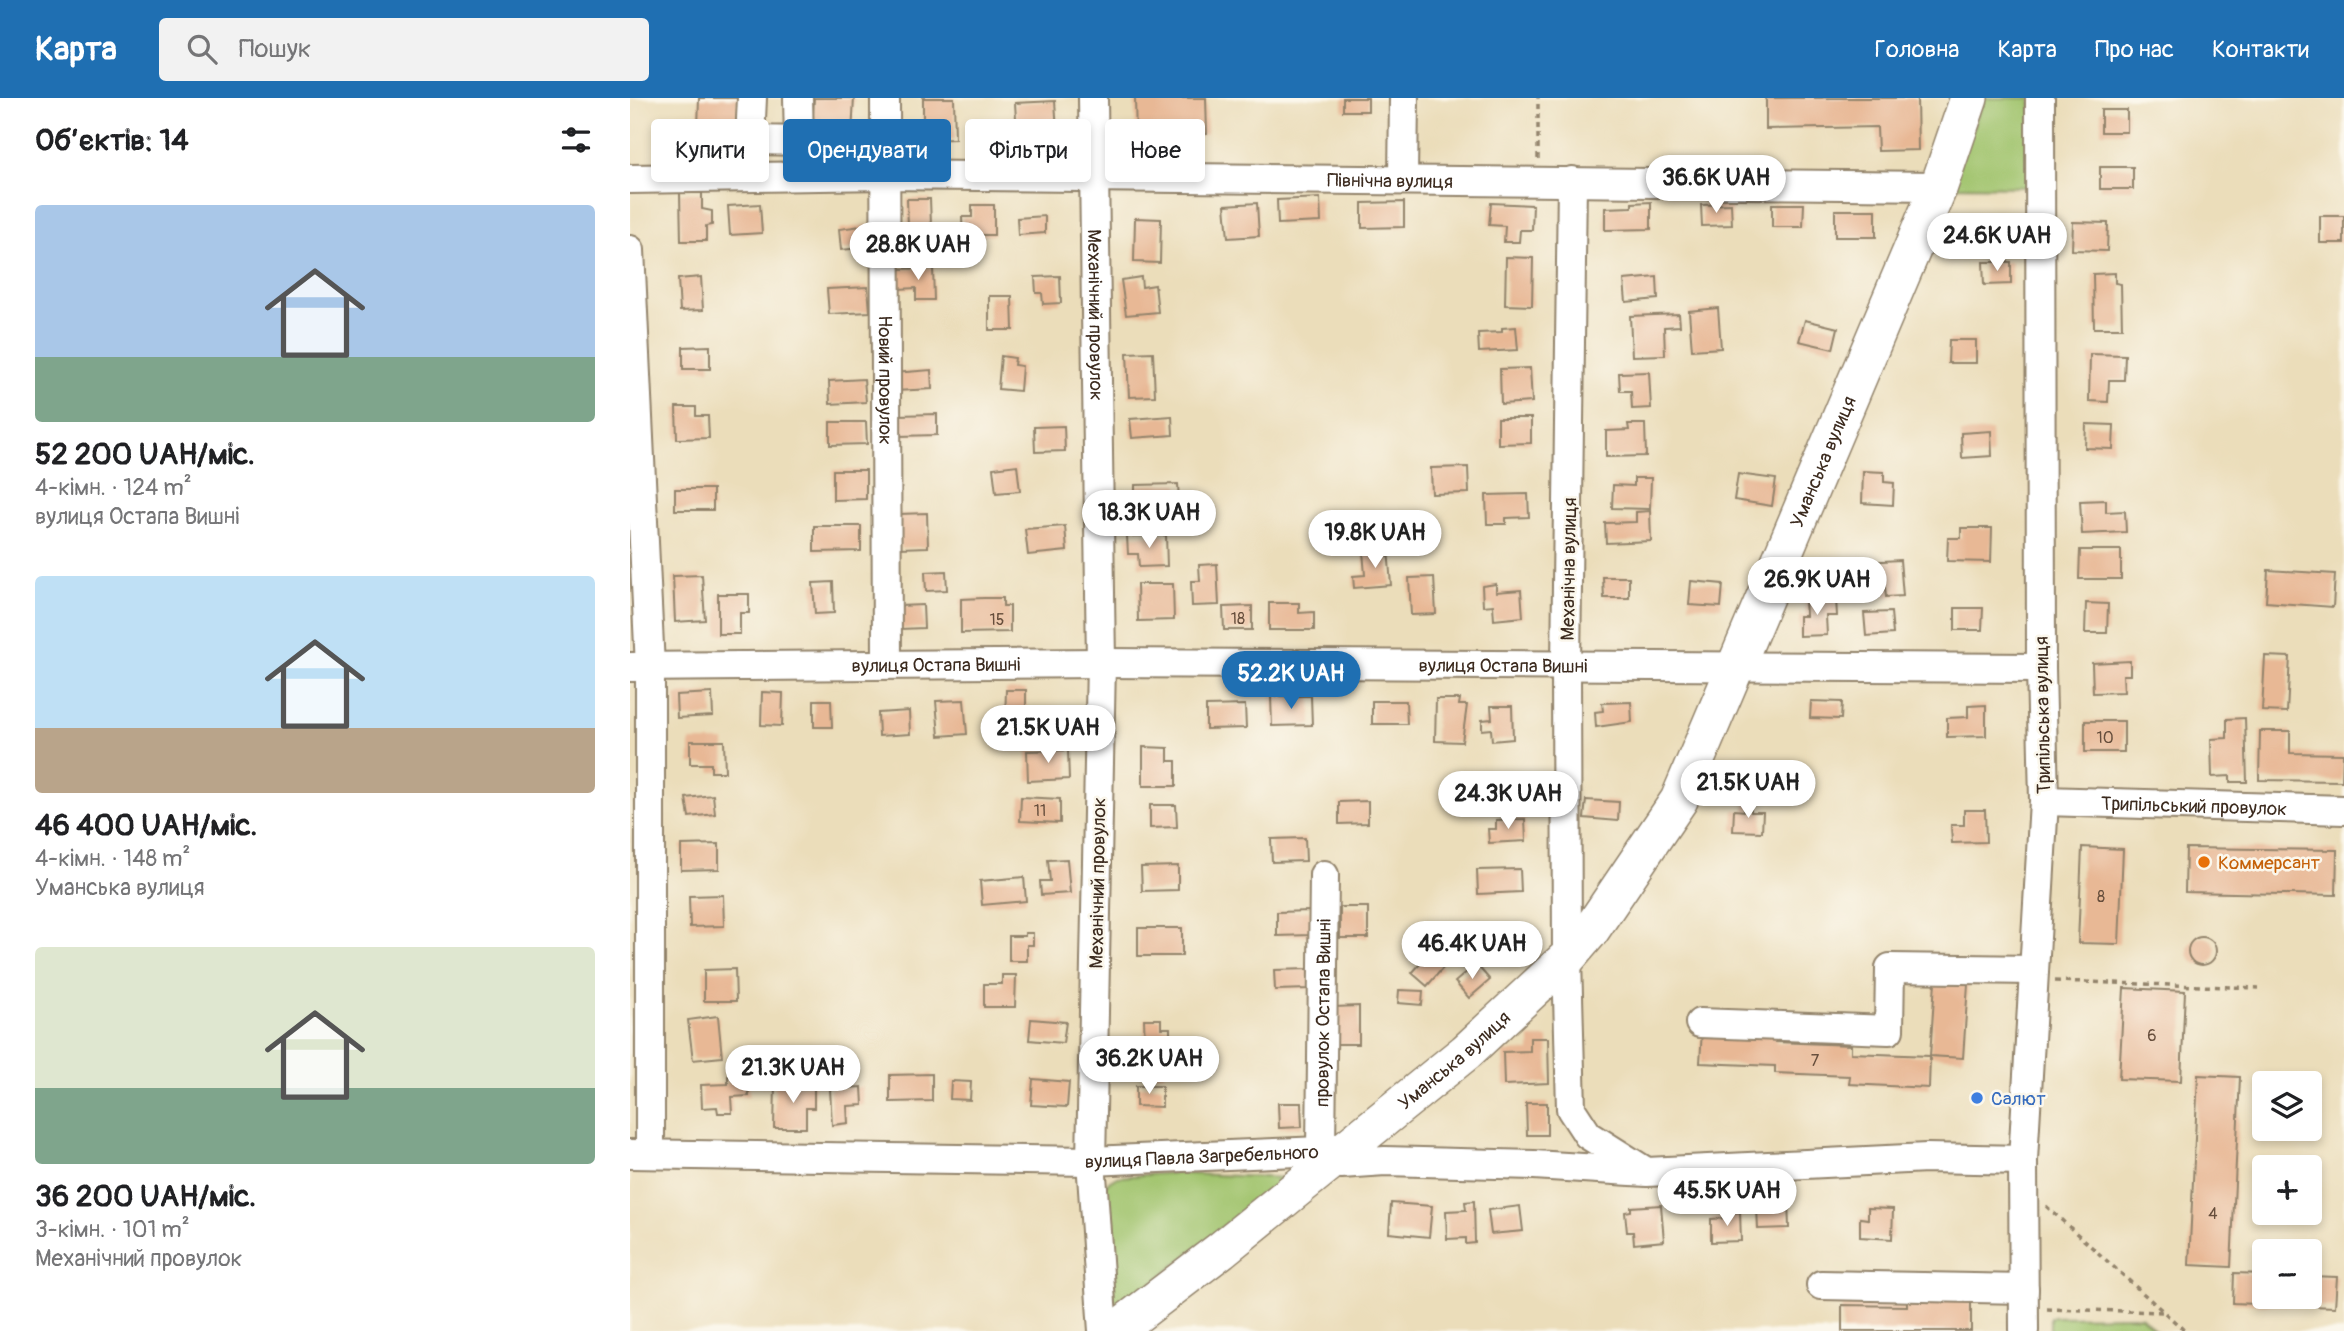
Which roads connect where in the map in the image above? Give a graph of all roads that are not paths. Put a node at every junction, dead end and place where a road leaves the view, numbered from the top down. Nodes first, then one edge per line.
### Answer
1 (752, 98) edge
2 (798, 98) edge
3 (885, 98) edge
4 (1093, 98) edge
5 (1404, 98) edge
6 (1969, 98) edge
7 (2040, 98) edge
8 (798, 119) edge
9 (885, 119) edge
10 (783, 141) edge
11 (783, 176) edge
12 (951, 176) edge
13 (1095, 177) junction
14 (1403, 178) junction
15 (630, 179) edge
16 (1572, 181) junction
17 (886, 182) edge
18 (1939, 186) junction
19 (630, 250) edge
20 (887, 663) junction
21 (1101, 663) junction
22 (1566, 666) junction
23 (1737, 666) junction
24 (640, 667) edge
25 (2041, 668) junction
26 (2044, 802) junction
27 (2344, 810) edge
28 (1324, 875) dead end
29 (1567, 958) junction
30 (2041, 976) junction
31 (1700, 1023) dead end
32 (640, 1154) edge
33 (1327, 1155) junction
34 (1091, 1161) junction
35 (1647, 1172) junction
36 (2024, 1173) junction
37 (1821, 1285) dead end
38 (2024, 1310) edge
39 (1103, 1331) edge
40 (1115, 1331) edge

1 - 10 street
2 - 8 street
3 - 9 street, Новий провулок
4 - 13 street, Механічний провулок
5 - 14 street
6 - 18 main road, Уманська вулиця
7 - 25 street, Трипільська вулиця
11 - 15 street, Північна вулиця
12 - 13 street, Північна вулиця
13 - 14 street, Північна вулиця
13 - 21 street, Механічний провулок
14 - 16 street, Північна вулиця
16 - 18 street, Північна вулиця
16 - 22 street, Механічна вулиця
17 - 20 street, Новий провулок
18 - 23 main road, Уманська вулиця
19 - 24 street
20 - 21 street, вулиця Остапа Вишні
20 - 24 street, вулиця Остапа Вишні
21 - 22 street, вулиця Остапа Вишні
21 - 34 street, Механічний провулок
22 - 23 street, вулиця Остапа Вишні
22 - 29 street, Механічна вулиця
23 - 25 street, вулиця Остапа Вишні
23 - 29 main road, Уманська вулиця
24 - 32 street
25 - 26 street, Трипільська вулиця
26 - 27 street, Трипільський провулок
26 - 30 street, Трипільська вулиця
28 - 33 street, провулок Остапа Вишні
29 - 33 main road, Уманська вулиця
29 - 35 street, Механічна вулиця
30 - 31 street
30 - 36 street, Трипільська вулиця
32 - 34 street, вулиця Павла Загребельного
33 - 34 street, вулиця Павла Загребельного
33 - 35 street, вулиця Павла Загребельного
33 - 40 main road, Уманська вулиця
34 - 39 street, Механічний провулок
35 - 36 street, вулиця Павла Загребельного
36 - 38 street, Трипільська вулиця
37 - 38 street

